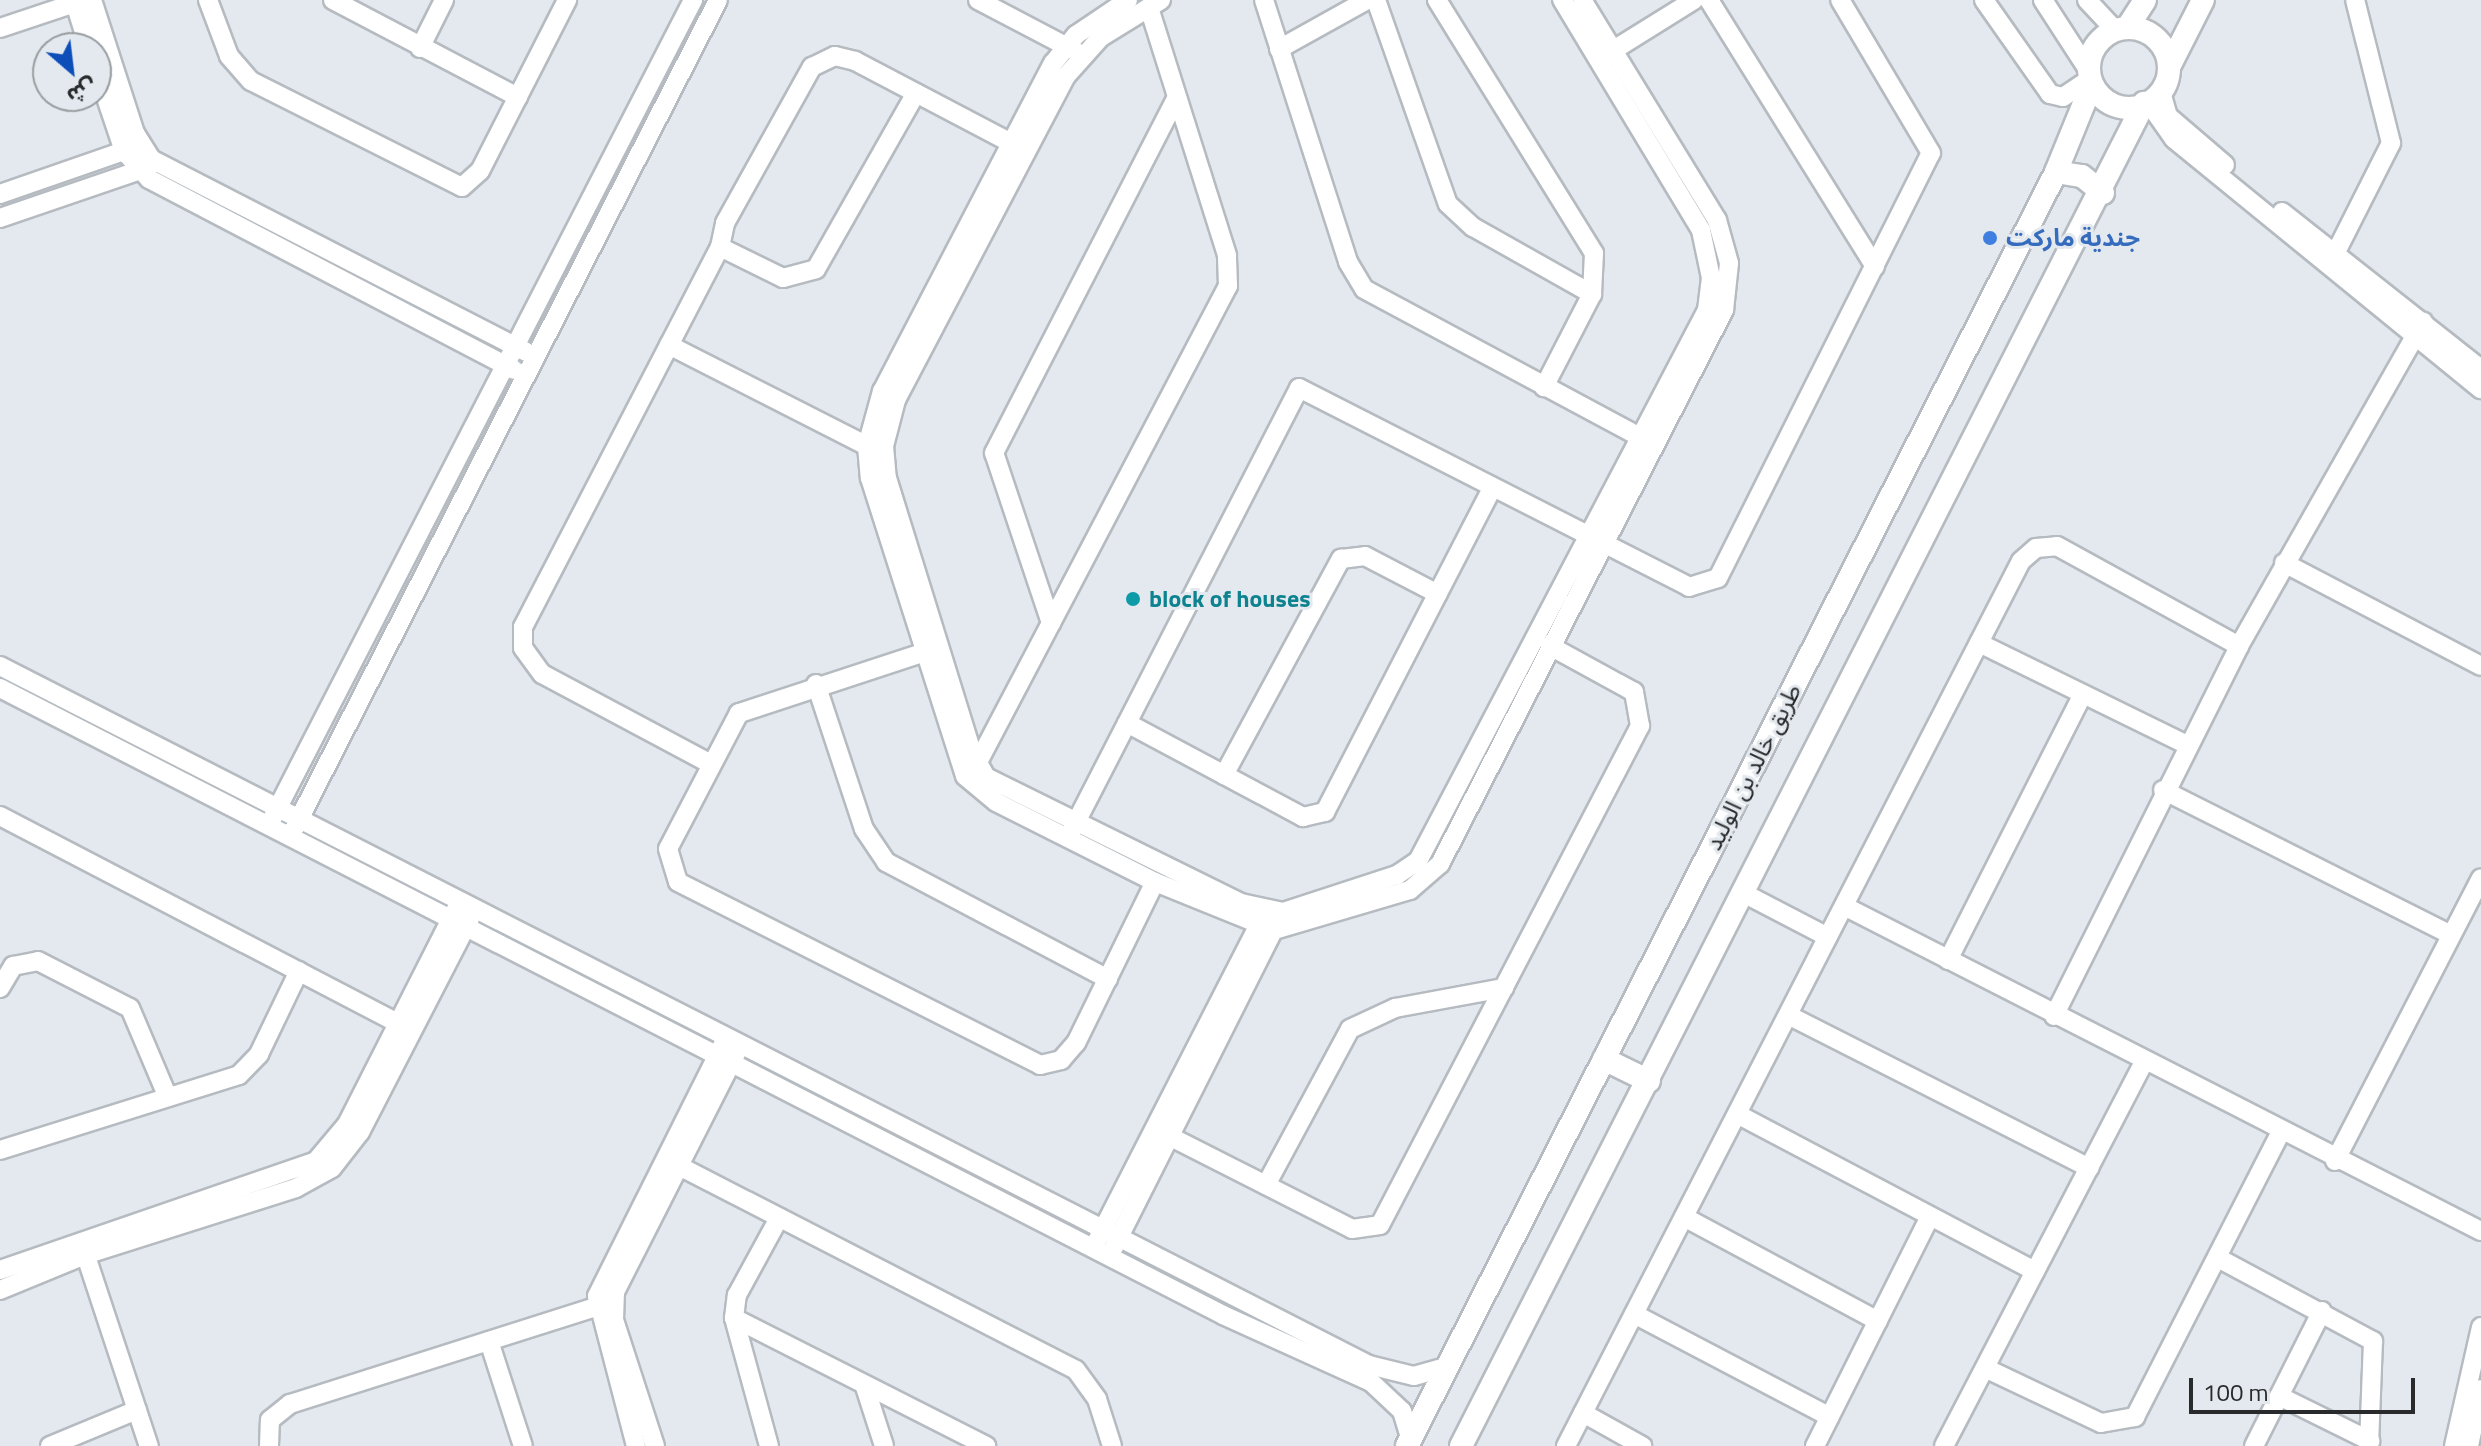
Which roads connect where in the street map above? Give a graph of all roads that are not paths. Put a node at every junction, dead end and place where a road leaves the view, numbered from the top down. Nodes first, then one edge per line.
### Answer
1 (208, 0) edge
2 (333, 0) edge
3 (444, 0) edge
4 (567, 0) edge
5 (693, 0) edge
6 (718, 0) edge
7 (978, 0) edge
8 (1128, 0) edge
9 (1264, 0) edge
10 (1367, 0) edge
11 (1376, 0) edge
12 (1437, 0) edge
13 (1562, 0) edge
14 (1582, 0) edge
15 (1694, 0) edge
16 (1709, 0) edge
17 (1840, 0) edge
18 (1984, 0) edge
19 (2043, 0) edge
20 (2087, 0) edge
21 (2145, 0) edge
22 (2203, 0) edge
23 (2355, 0) edge
24 (80, 1) edge
25 (1155, 4) edge
26 (0, 28) edge
27 (2121, 29) junction
28 (86, 32) edge
29 (420, 48) junction
30 (1279, 49) junction
31 (1073, 50) junction
32 (1606, 55) junction
33 (2169, 67) junction
34 (2090, 78) junction
35 (916, 93) junction
36 (644, 95) junction
37 (518, 97) junction
38 (1177, 97) junction
39 (2151, 99) junction
40 (112, 104) edge
41 (664, 105) junction
42 (1011, 143) junction
43 (132, 148) junction
44 (158, 163) junction
45 (138, 170) junction
46 (2056, 172) junction
47 (2103, 193) junction
48 (0, 194) edge
49 (0, 218) edge
50 (720, 247) junction
51 (2336, 252) junction
52 (1875, 267) junction
53 (1592, 294) junction
54 (2419, 329) junction
55 (669, 345) junction
56 (515, 347) junction
57 (535, 357) junction
58 (505, 365) junction
59 (2481, 369) edge
60 (526, 376) junction
61 (1544, 387) junction
62 (2481, 389) edge
63 (1642, 438) junction
64 (867, 446) junction
65 (1492, 488) junction
66 (1596, 542) junction
67 (898, 544) junction
68 (2284, 563) junction
69 (1438, 594) junction
70 (1561, 609) junction
71 (1051, 623) junction
72 (1979, 643) junction
73 (1550, 646) junction
74 (2239, 646) junction
75 (922, 653) junction
76 (0, 666) edge
77 (2481, 666) edge
78 (816, 684) junction
79 (0, 688) edge
80 (2083, 694) junction
81 (1127, 723) junction
82 (2187, 745) junction
83 (309, 748) junction
84 (329, 760) junction
85 (709, 763) junction
86 (977, 764) junction
87 (1224, 775) junction
88 (2163, 790) junction
89 (0, 816) edge
90 (273, 818) junction
91 (294, 829) junction
92 (1071, 831) junction
93 (2481, 878) edge
94 (1155, 882) junction
95 (1745, 894) junction
96 (468, 905) junction
97 (1844, 906) junction
98 (1270, 920) junction
99 (458, 923) junction
100 (2451, 935) junction
101 (1828, 937) junction
102 (1948, 960) junction
103 (299, 971) junction
104 (1108, 979) junction
105 (0, 988) edge
106 (1504, 988) junction
107 (1788, 1015) junction
108 (2054, 1016) junction
109 (406, 1026) junction
110 (728, 1051) junction
111 (1604, 1059) junction
112 (2143, 1063) junction
113 (1649, 1081) junction
114 (167, 1095) junction
115 (1737, 1114) junction
116 (2280, 1134) junction
117 (1169, 1136) junction
118 (0, 1150) edge
119 (2335, 1161) junction
120 (679, 1166) junction
121 (2089, 1168) junction
122 (1266, 1185) junction
123 (1930, 1216) junction
124 (1684, 1217) junction
125 (779, 1218) junction
126 (2481, 1231) edge
127 (1111, 1234) junction
128 (83, 1248) junction
129 (1101, 1252) junction
130 (2218, 1258) junction
131 (0, 1270) edge
132 (2035, 1271) junction
133 (0, 1290) edge
134 (604, 1304) junction
135 (2322, 1311) junction
136 (1634, 1314) junction
137 (734, 1318) junction
138 (1878, 1321) junction
139 (2481, 1327) edge
140 (489, 1341) junction
141 (1448, 1366) junction
142 (1985, 1368) junction
143 (865, 1387) junction
144 (2481, 1389) edge
145 (2279, 1396) junction
146 (137, 1410) junction
147 (1583, 1413) junction
148 (1830, 1417) junction
149 (1408, 1442) edge
150 (2369, 1444) edge
151 (520, 1445) edge
152 (50, 1446) edge
153 (149, 1446) edge
154 (269, 1446) edge
155 (636, 1446) edge
156 (655, 1446) edge
157 (769, 1446) edge
158 (884, 1446) edge
159 (986, 1446) edge
160 (1112, 1446) edge
161 (1461, 1446) edge
162 (1566, 1446) edge
163 (1642, 1446) edge
164 (1815, 1446) edge
165 (1944, 1446) edge
166 (2254, 1446) edge
167 (2454, 1446) edge
168 (2469, 1446) edge

1 - 37 street
2 - 29 street
3 - 29 street
4 - 37 street
5 - 36 street
6 - 41 street
7 - 31 street
8 - 31 street
9 - 30 street
10 - 30 street
11 - 53 street
12 - 53 street
13 - 32 street
14 - 32 street
15 - 32 street
16 - 52 street
17 - 52 street
18 - 34 street
19 - 34 street
20 - 27 street
21 - 27 street
22 - 33 street
23 - 51 street
24 - 26 street
24 - 28 street
24 - 43 street
25 - 31 street
25 - 38 street
27 - 33 street
27 - 34 street
29 - 37 street
30 - 61 street
31 - 42 street
31 - 67 street
32 - 63 street
32 - 66 street
33 - 39 street
34 - 39 street
34 - 46 street, طريق خالد بن الوليد
35 - 42 street
35 - 50 street
35 - 50 street
36 - 41 street
36 - 56 street
38 - 71 street
38 - 71 street
39 - 47 street
39 - 51 street
39 - 54 street
40 - 43 street
41 - 57 street
42 - 64 street
43 - 44 street
43 - 45 street
43 - 48 street
44 - 45 street
44 - 56 street
45 - 49 street
45 - 58 street
46 - 47 street
46 - 111 street, طريق خالد بن الوليد
47 - 95 street
50 - 55 street
51 - 54 street
52 - 66 street
53 - 61 street
54 - 59 street
54 - 62 street
54 - 68 street
55 - 64 street
55 - 85 street
56 - 57 street
56 - 58 street
57 - 60 street
58 - 60 street
58 - 83 street
60 - 84 street
61 - 63 street
63 - 66 street
64 - 67 street
65 - 66 street
65 - 69 street
65 - 81 street
66 - 70 street
67 - 75 street
67 - 86 street
68 - 74 street
68 - 77 street
69 - 87 street
69 - 87 street
70 - 73 street
70 - 98 street
71 - 86 street
72 - 74 street
72 - 80 street
72 - 97 street
73 - 98 street
73 - 106 street
74 - 82 street
75 - 78 street
75 - 92 street
76 - 90 street
78 - 85 street
78 - 104 street
79 - 90 street
80 - 82 street
80 - 102 street
81 - 87 street
81 - 92 street
82 - 88 street
83 - 84 street
83 - 90 street
84 - 91 street
85 - 104 street
86 - 92 street
88 - 100 street
88 - 108 street
89 - 103 street
90 - 91 street
91 - 96 street
91 - 99 street
92 - 94 street
92 - 98 street
93 - 100 street
94 - 98 street
94 - 104 street
95 - 101 street
95 - 113 street
96 - 99 street
96 - 110 street
97 - 101 street
97 - 102 street
98 - 117 street
98 - 127 street
99 - 109 street
99 - 110 street
100 - 119 street
101 - 107 street
102 - 108 street
103 - 109 street
103 - 114 street
105 - 114 street
106 - 122 street
106 - 122 street
107 - 115 street
107 - 121 street
108 - 112 street
109 - 128 street
110 - 120 street
110 - 127 street
110 - 129 street
110 - 134 street
111 - 113 street
111 - 141 street, طريق خالد بن الوليد
112 - 116 street
112 - 121 street
113 - 161 street
114 - 118 street
115 - 123 street
115 - 124 street
116 - 119 street
116 - 130 street
117 - 122 street
117 - 127 street
119 - 126 street
120 - 125 street
120 - 134 street
121 - 132 street
123 - 132 street
123 - 138 street
124 - 136 street
124 - 138 street
125 - 137 street
125 - 160 street
127 - 129 street
127 - 141 street
128 - 131 street
128 - 133 street
128 - 146 street
129 - 149 street
130 - 135 street
130 - 142 street
132 - 142 street
134 - 140 street
134 - 155 street
134 - 156 street
135 - 145 street
135 - 150 street
136 - 147 street
136 - 148 street
137 - 143 street
137 - 157 street
138 - 148 street
139 - 167 street
140 - 151 street
140 - 154 street
141 - 149 street, طريق خالد بن الوليد
142 - 165 street
143 - 158 street
143 - 159 street
144 - 168 street
145 - 150 street
145 - 166 street
146 - 152 street
146 - 153 street
147 - 162 street
147 - 163 street
148 - 164 street

